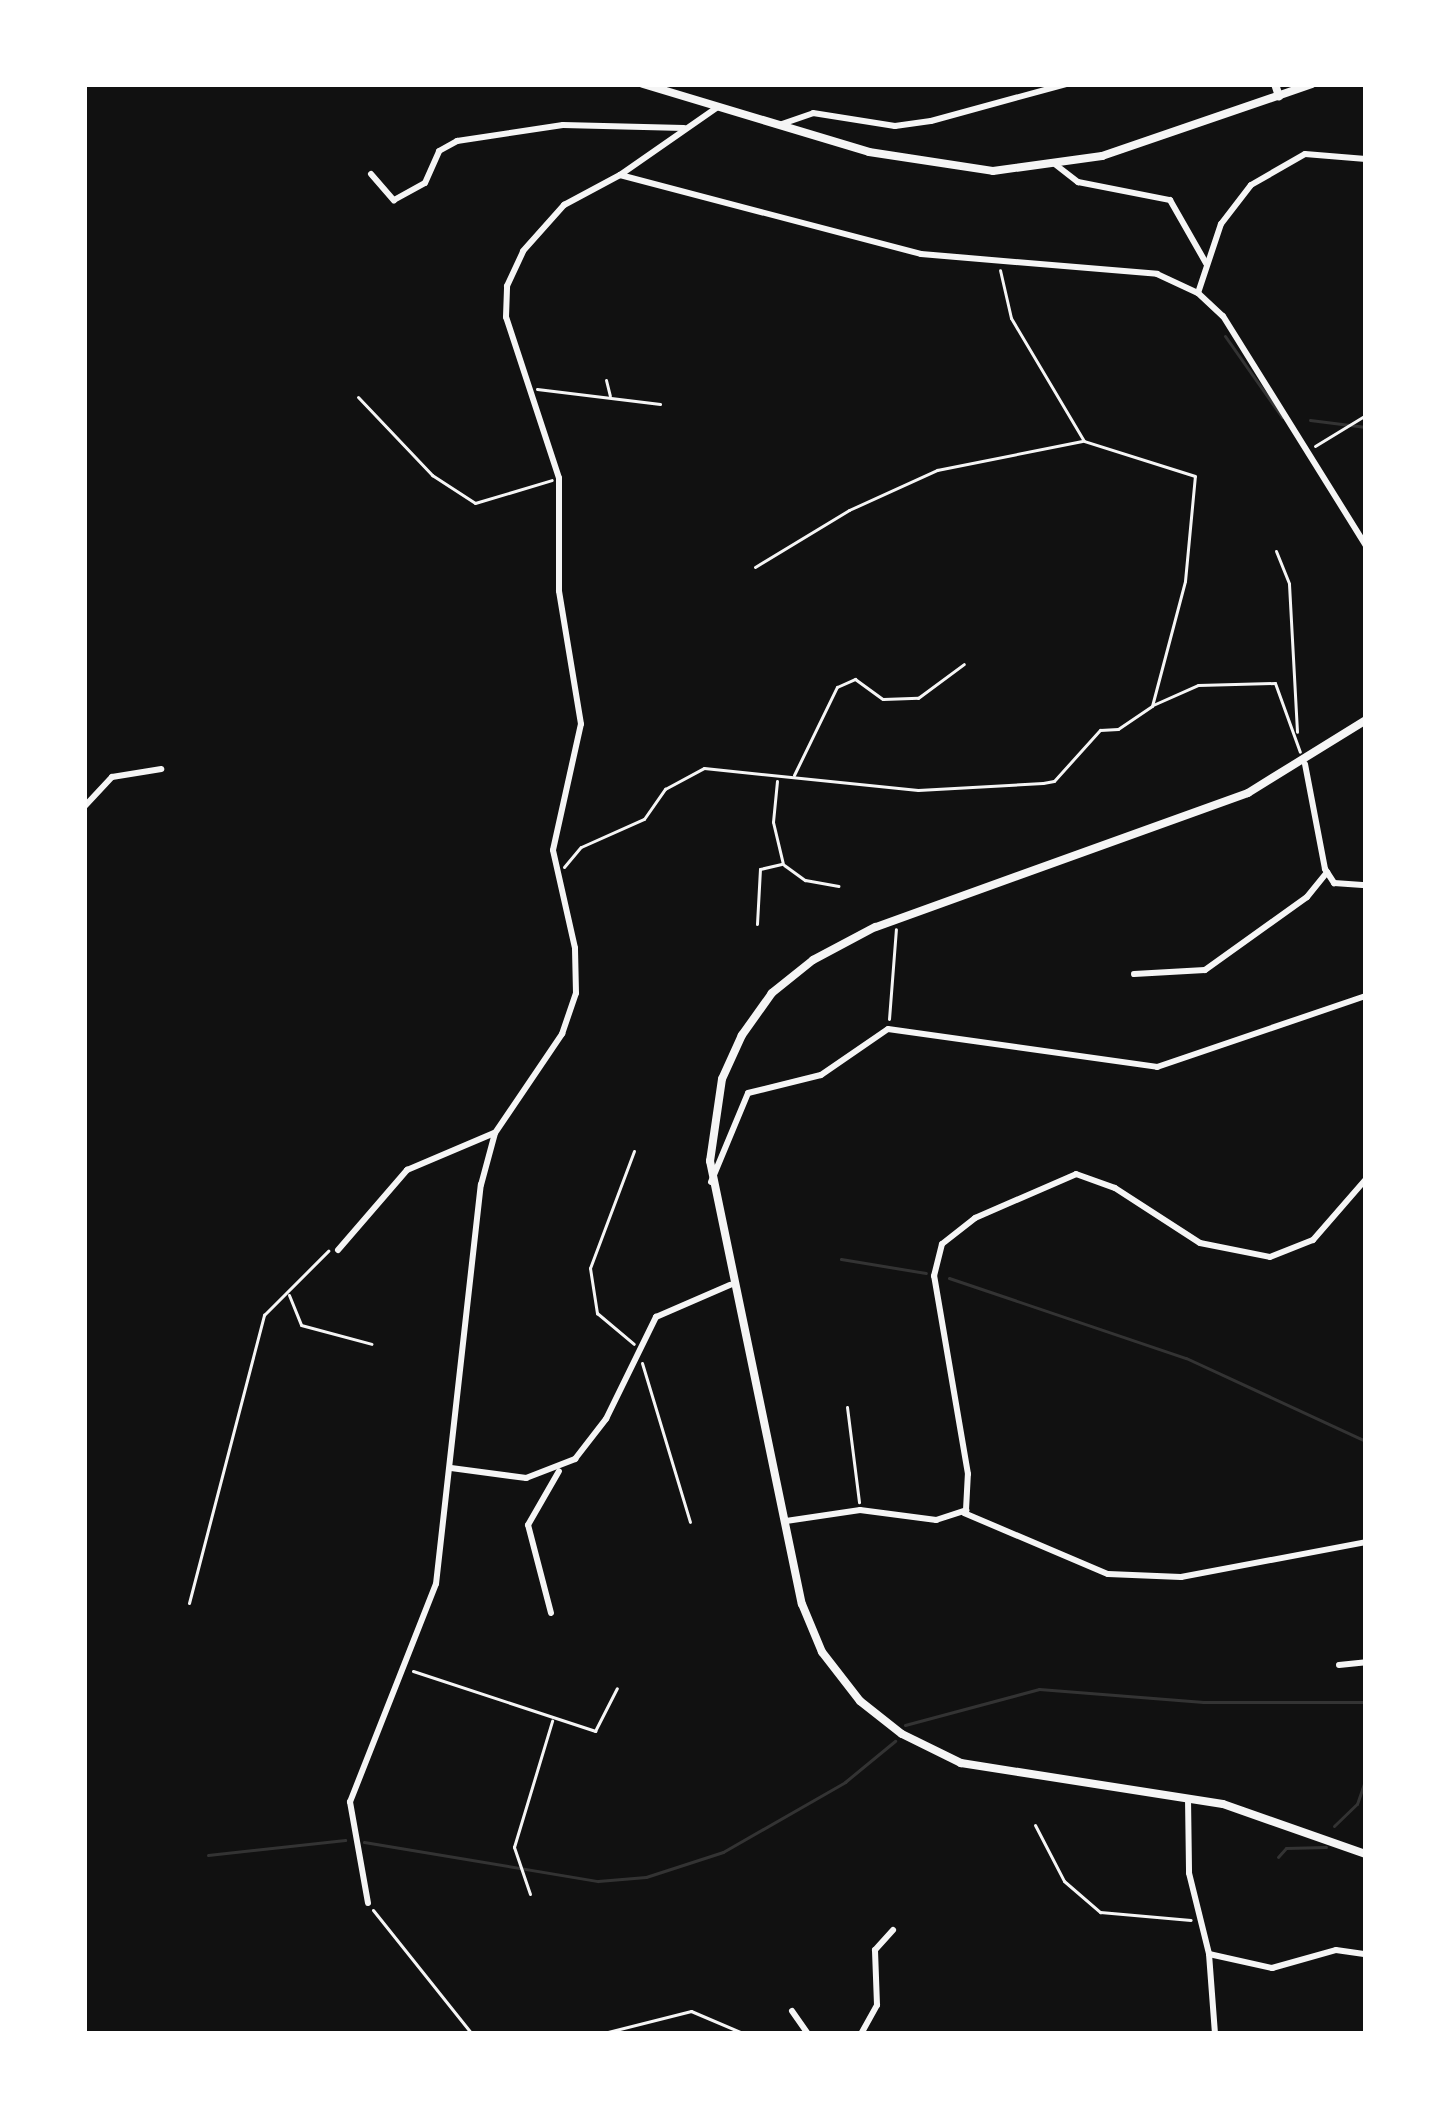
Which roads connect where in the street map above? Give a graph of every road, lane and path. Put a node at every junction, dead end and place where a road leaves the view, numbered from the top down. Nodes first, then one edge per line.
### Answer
1 (643, 84) edge
2 (1066, 84) edge
3 (1275, 84) edge
4 (1312, 84) edge
5 (1280, 96) junction
6 (718, 107) junction
7 (779, 125) junction
8 (683, 128) junction
9 (1366, 159) edge
10 (1056, 165) junction
11 (371, 174) dead end
12 (620, 175) junction
13 (999, 262) junction
14 (1207, 266) junction
15 (1198, 293) junction
16 (607, 380) dead end
17 (526, 388) junction
18 (358, 397) dead end
19 (610, 398) junction
20 (660, 404) dead end
21 (1366, 415) edge
22 (1084, 441) junction
23 (1308, 450) junction
24 (559, 478) junction
25 (1366, 546) edge
26 (1276, 551) dead end
27 (755, 567) dead end
28 (964, 664) dead end
29 (1152, 706) junction
30 (1366, 720) edge
31 (1296, 739) junction
32 (1304, 765) junction
33 (161, 769) dead end
34 (793, 776) junction
35 (777, 779) junction
36 (84, 807) edge
37 (783, 864) junction
38 (1327, 872) junction
39 (556, 877) junction
40 (1366, 885) edge
41 (838, 886) dead end
42 (896, 921) junction
43 (757, 924) dead end
44 (1134, 974) dead end
45 (1366, 996) edge
46 (895, 1027) junction
47 (495, 1133) junction
48 (634, 1151) dead end
49 (1366, 1179) edge
50 (711, 1182) junction
51 (346, 1237) junction
52 (338, 1250) dead end
53 (730, 1285) junction
54 (289, 1294) junction
55 (372, 1344) dead end
56 (640, 1351) junction
57 (847, 1407) dead end
58 (451, 1468) junction
59 (561, 1468) junction
60 (860, 1510) junction
61 (964, 1513) junction
62 (690, 1522) dead end
63 (782, 1522) junction
64 (1366, 1542) edge
65 (189, 1603) dead end
66 (551, 1613) dead end
67 (1366, 1662) edge
68 (1339, 1665) dead end
69 (406, 1668) junction
70 (616, 1688) dead end
71 (552, 1719) junction
72 (1188, 1798) junction
73 (1035, 1825) dead end
74 (1366, 1854) edge
75 (530, 1894) dead end
76 (368, 1903) joint
77 (1198, 1921) junction
78 (893, 1930) dead end
79 (1209, 1954) junction
80 (1366, 1954) edge
81 (792, 2011) dead end
82 (472, 2034) edge
83 (506, 2034) edge
84 (517, 2034) edge
85 (600, 2034) edge
86 (745, 2034) edge
87 (808, 2034) edge
88 (861, 2034) edge
89 (1215, 2034) edge

1 - 6 street
2 - 7 street
3 - 5 street
4 - 5 street
5 - 10 street
6 - 7 street
6 - 8 street
7 - 10 street
8 - 11 street
8 - 12 street
9 - 14 street
10 - 14 street
12 - 13 street
12 - 17 street
13 - 15 street
13 - 22 path
14 - 15 street
15 - 23 street
16 - 19 path
17 - 19 path
17 - 24 street
18 - 24 path
19 - 20 path
21 - 23 path
22 - 27 path
22 - 29 path
23 - 25 street
24 - 39 street
26 - 31 path
28 - 34 path
29 - 31 path
29 - 34 path
30 - 32 street
31 - 32 path
32 - 38 street
32 - 42 street
33 - 36 street
34 - 35 path
35 - 37 path
35 - 39 path
37 - 41 path
37 - 43 path
38 - 40 street
38 - 44 street
39 - 47 street
42 - 46 path
42 - 50 street
45 - 46 street
46 - 50 street
47 - 51 street
47 - 58 street
48 - 56 path
49 - 61 street
50 - 53 street
51 - 52 street
51 - 54 path
53 - 56 street
53 - 63 street
54 - 55 path
54 - 65 path
56 - 59 street
56 - 62 path
57 - 60 path
58 - 59 street
58 - 69 street
59 - 66 street
60 - 61 street
60 - 63 street
61 - 64 street
63 - 72 street
67 - 68 street
69 - 71 path
69 - 76 street
70 - 71 path
71 - 75 path
72 - 74 street
72 - 77 street
73 - 77 path
76 - 82 path
77 - 79 street
78 - 88 street
79 - 80 street
79 - 89 street
81 - 87 street
83 - 84 path
85 - 86 path

